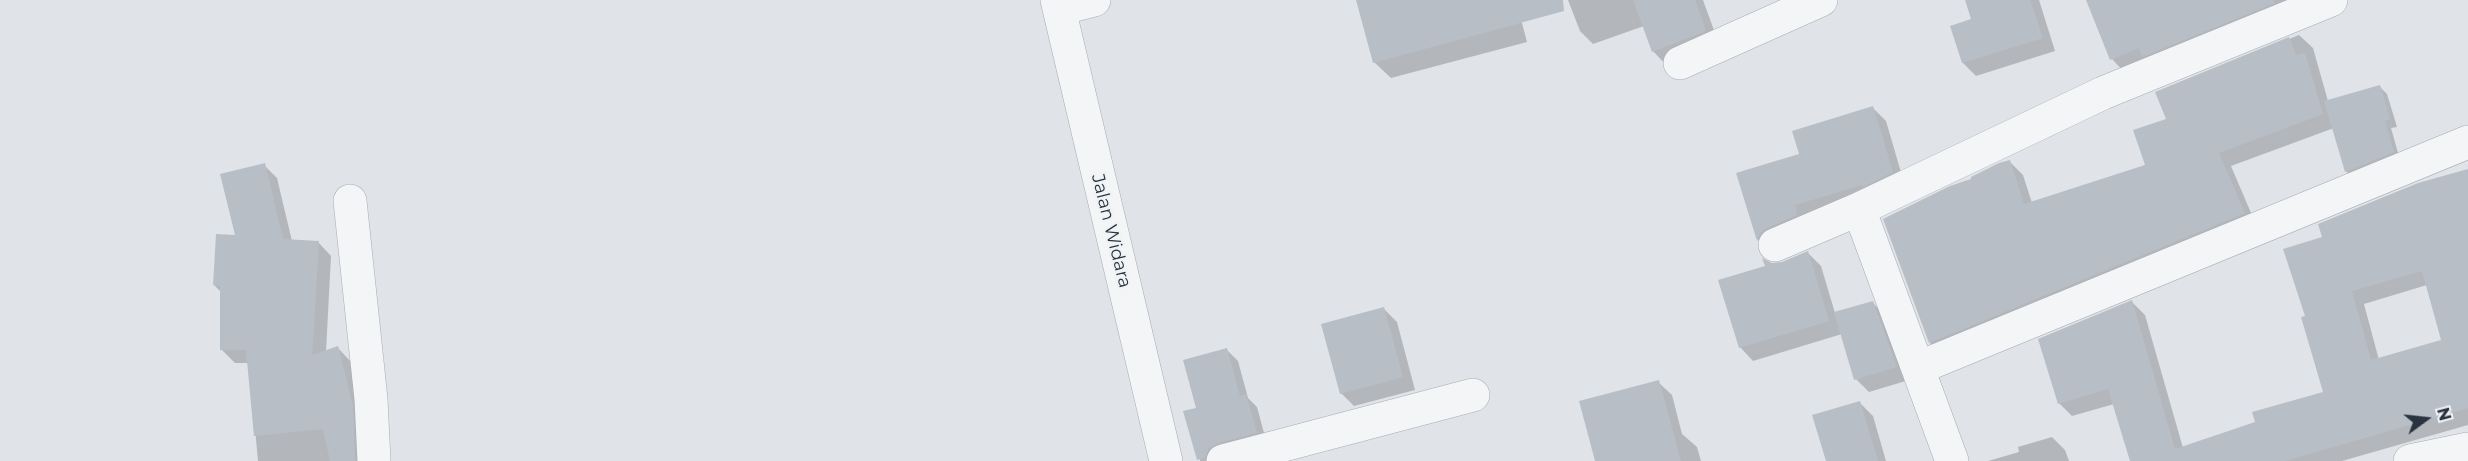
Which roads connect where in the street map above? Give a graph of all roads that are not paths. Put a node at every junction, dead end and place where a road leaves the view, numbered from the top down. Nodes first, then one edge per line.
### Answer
1 (1094, 0) edge
2 (1821, 0) edge
3 (2331, 0) edge
4 (1058, 4) edge
5 (1680, 63) dead end
6 (2468, 142) edge
7 (350, 201) dead end
8 (1859, 209) junction
9 (1775, 245) dead end
10 (1918, 368) junction
11 (1473, 395) dead end
12 (2468, 449) edge
13 (374, 461) edge
14 (1166, 461) edge
15 (1223, 461) edge
16 (1952, 461) edge
17 (2410, 461) edge

1 - 4 street
2 - 5 street
3 - 8 street
4 - 14 street, Jalan Widara
6 - 10 street
7 - 13 street
8 - 9 street
8 - 10 street
10 - 16 street
11 - 15 street
12 - 17 street

